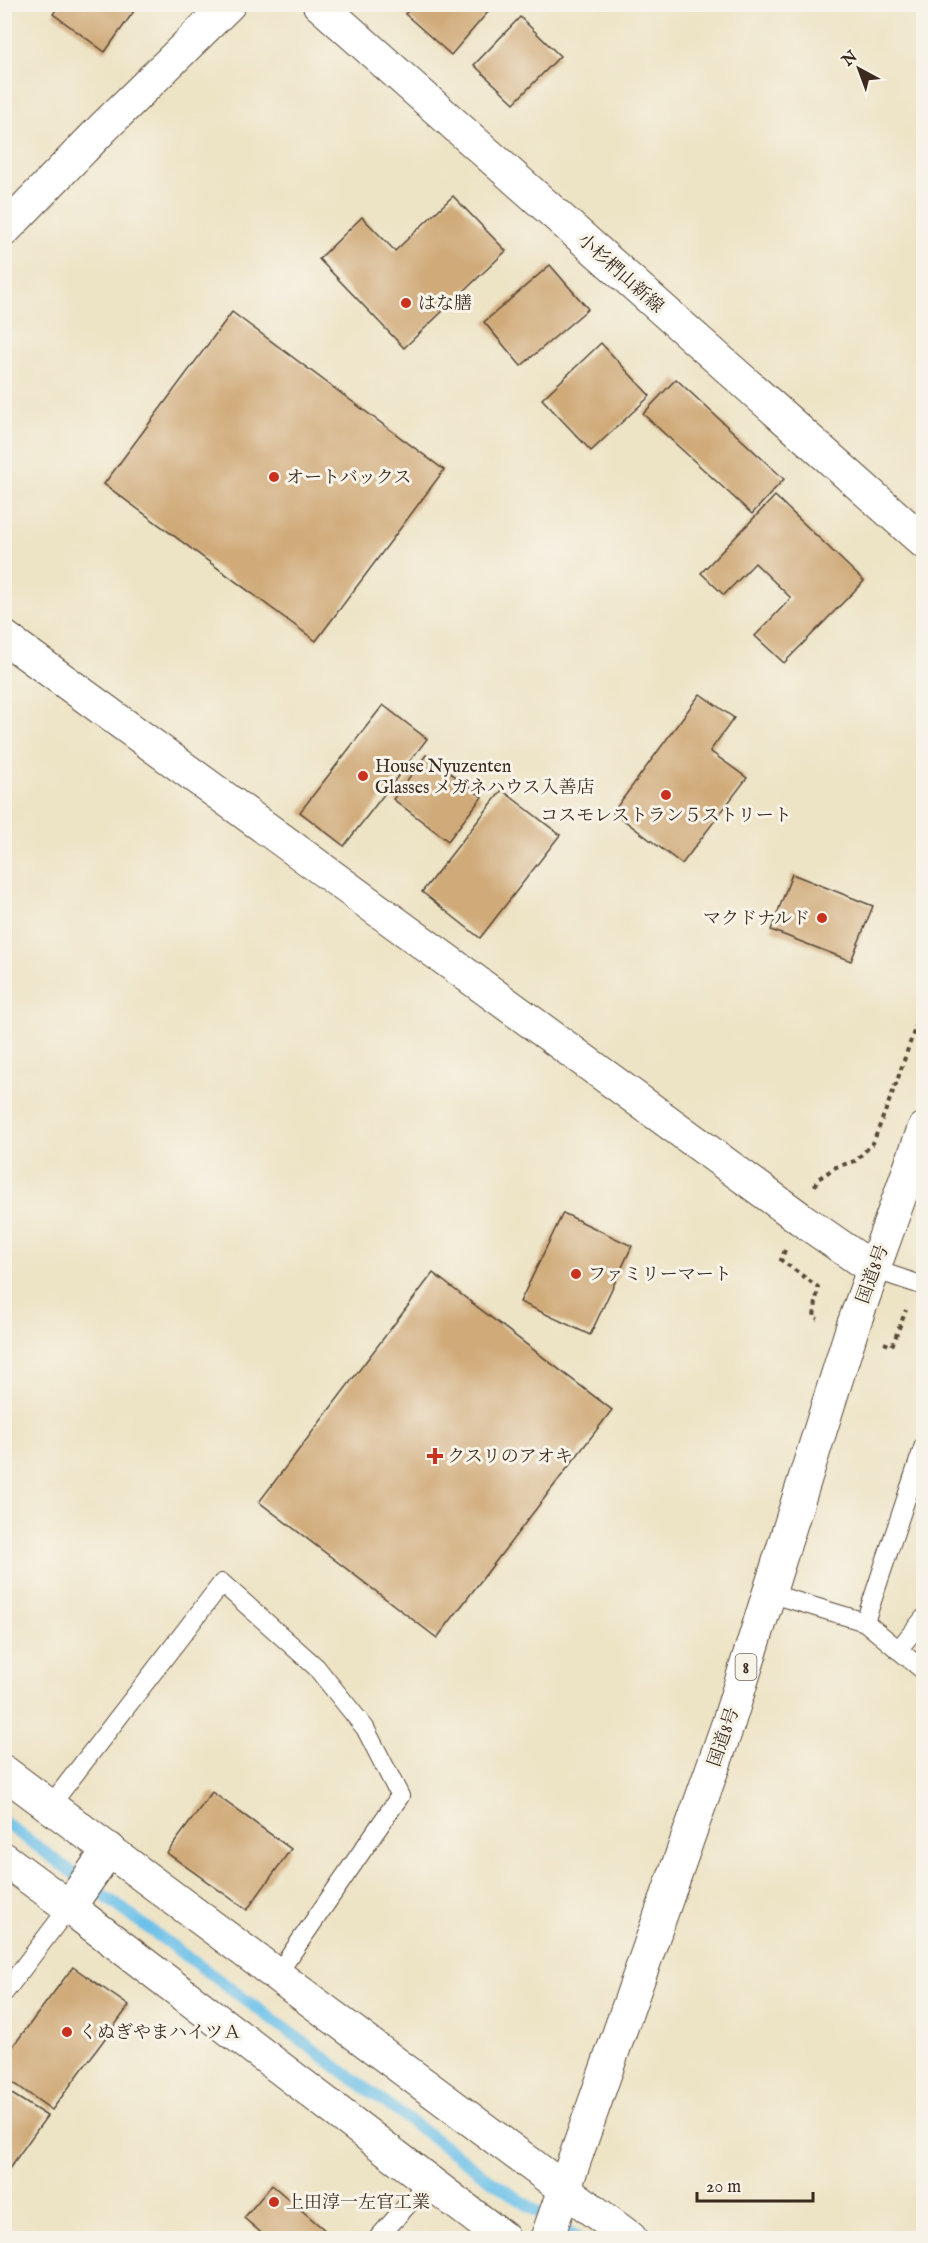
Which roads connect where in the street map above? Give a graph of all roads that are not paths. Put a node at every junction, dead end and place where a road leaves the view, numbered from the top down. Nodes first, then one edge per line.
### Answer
1 (229, 4) edge
2 (319, 4) edge
3 (4, 230) edge
4 (924, 542) edge
5 (4, 637) edge
6 (924, 1130) edge
7 (873, 1269) junction
8 (924, 1286) edge
9 (924, 1445) edge
10 (769, 1593) junction
11 (924, 1618) edge
12 (865, 1622) junction
13 (898, 1650) junction
14 (924, 1671) edge
15 (4, 1772) edge
16 (50, 1806) junction
17 (109, 1849) junction
18 (4, 1859) edge
19 (69, 1907) junction
20 (276, 1976) junction
21 (4, 1993) edge
22 (428, 2182) junction
23 (562, 2197) junction
24 (378, 2238) edge
25 (503, 2238) edge
26 (547, 2238) edge
27 (630, 2238) edge

1 - 3 main road
2 - 4 main road, 小杉椚山新線
5 - 7 main road
6 - 7 main road, 国道8号 / 8
7 - 8 lane
7 - 10 main road, 国道8号 / 8
9 - 12 lane
10 - 12 lane
10 - 23 main road, 国道8号 / 8
11 - 13 lane
12 - 13 lane
13 - 14 lane
15 - 16 main road
16 - 17 main road
16 - 20 lane
17 - 19 main road
17 - 20 main road
18 - 19 main road
19 - 21 lane
19 - 22 main road
20 - 23 main road
22 - 24 lane
22 - 25 main road
23 - 26 main road, 国道8号 / 8
23 - 27 main road

